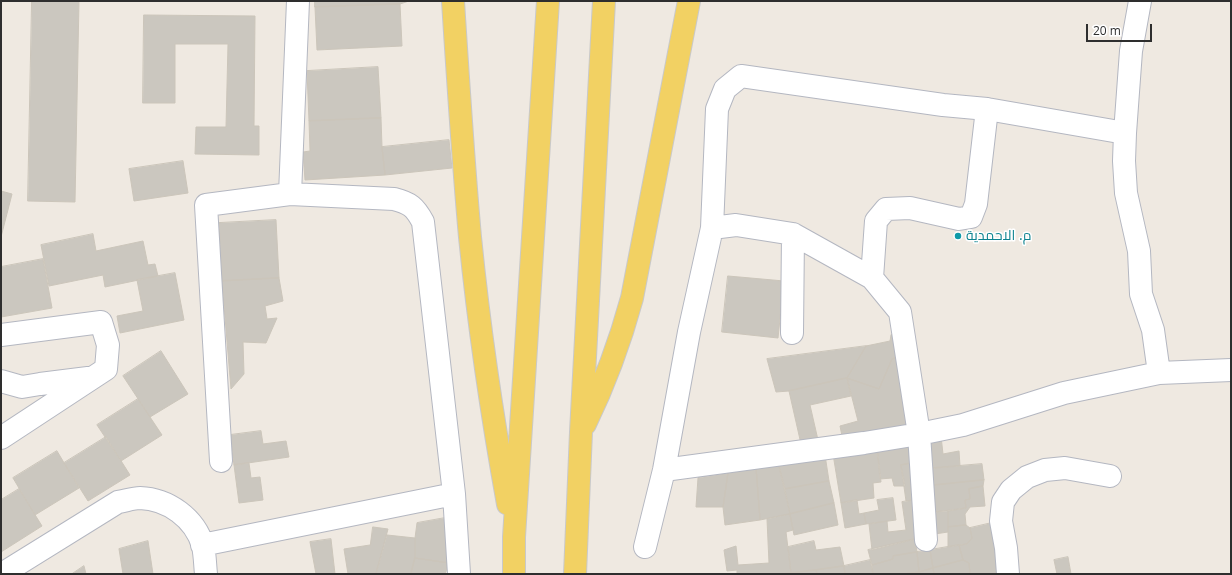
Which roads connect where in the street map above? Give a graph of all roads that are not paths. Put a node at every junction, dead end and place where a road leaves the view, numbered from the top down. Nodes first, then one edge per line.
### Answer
1 (298, 1) edge
2 (453, 1) edge
3 (548, 1) edge
4 (604, 1) edge
5 (689, 1) edge
6 (1140, 1) edge
7 (987, 109) junction
8 (1125, 133) junction
9 (290, 194) junction
10 (712, 228) junction
11 (793, 234) junction
12 (872, 278) junction
13 (792, 333) dead end
14 (1, 336) edge
15 (1231, 370) edge
16 (1159, 374) junction
17 (92, 378) junction
18 (1, 380) edge
19 (581, 432) junction
20 (919, 434) junction
21 (1, 438) edge
22 (221, 462) dead end
23 (664, 470) junction
24 (1110, 476) dead end
25 (454, 494) junction
26 (514, 537) junction
27 (926, 540) dead end
28 (202, 545) junction
29 (645, 547) dead end
30 (2, 574) edge
31 (206, 574) edge
32 (459, 574) edge
33 (514, 574) edge
34 (575, 574) edge
35 (1008, 574) edge

1 - 9 street
2 - 26 main road
3 - 26 main road
4 - 19 main road
5 - 19 main road
6 - 8 street
7 - 8 street
7 - 10 street
7 - 12 street
8 - 16 street
9 - 22 street
9 - 25 street
10 - 11 street
10 - 23 street
11 - 12 street
11 - 13 street
12 - 20 street
14 - 17 street
15 - 16 street
16 - 20 street
17 - 18 street
17 - 21 street
19 - 34 main road
20 - 23 street
20 - 27 street
23 - 29 street
24 - 35 street
25 - 28 street
25 - 32 street
26 - 33 main road
28 - 30 street
28 - 31 street

